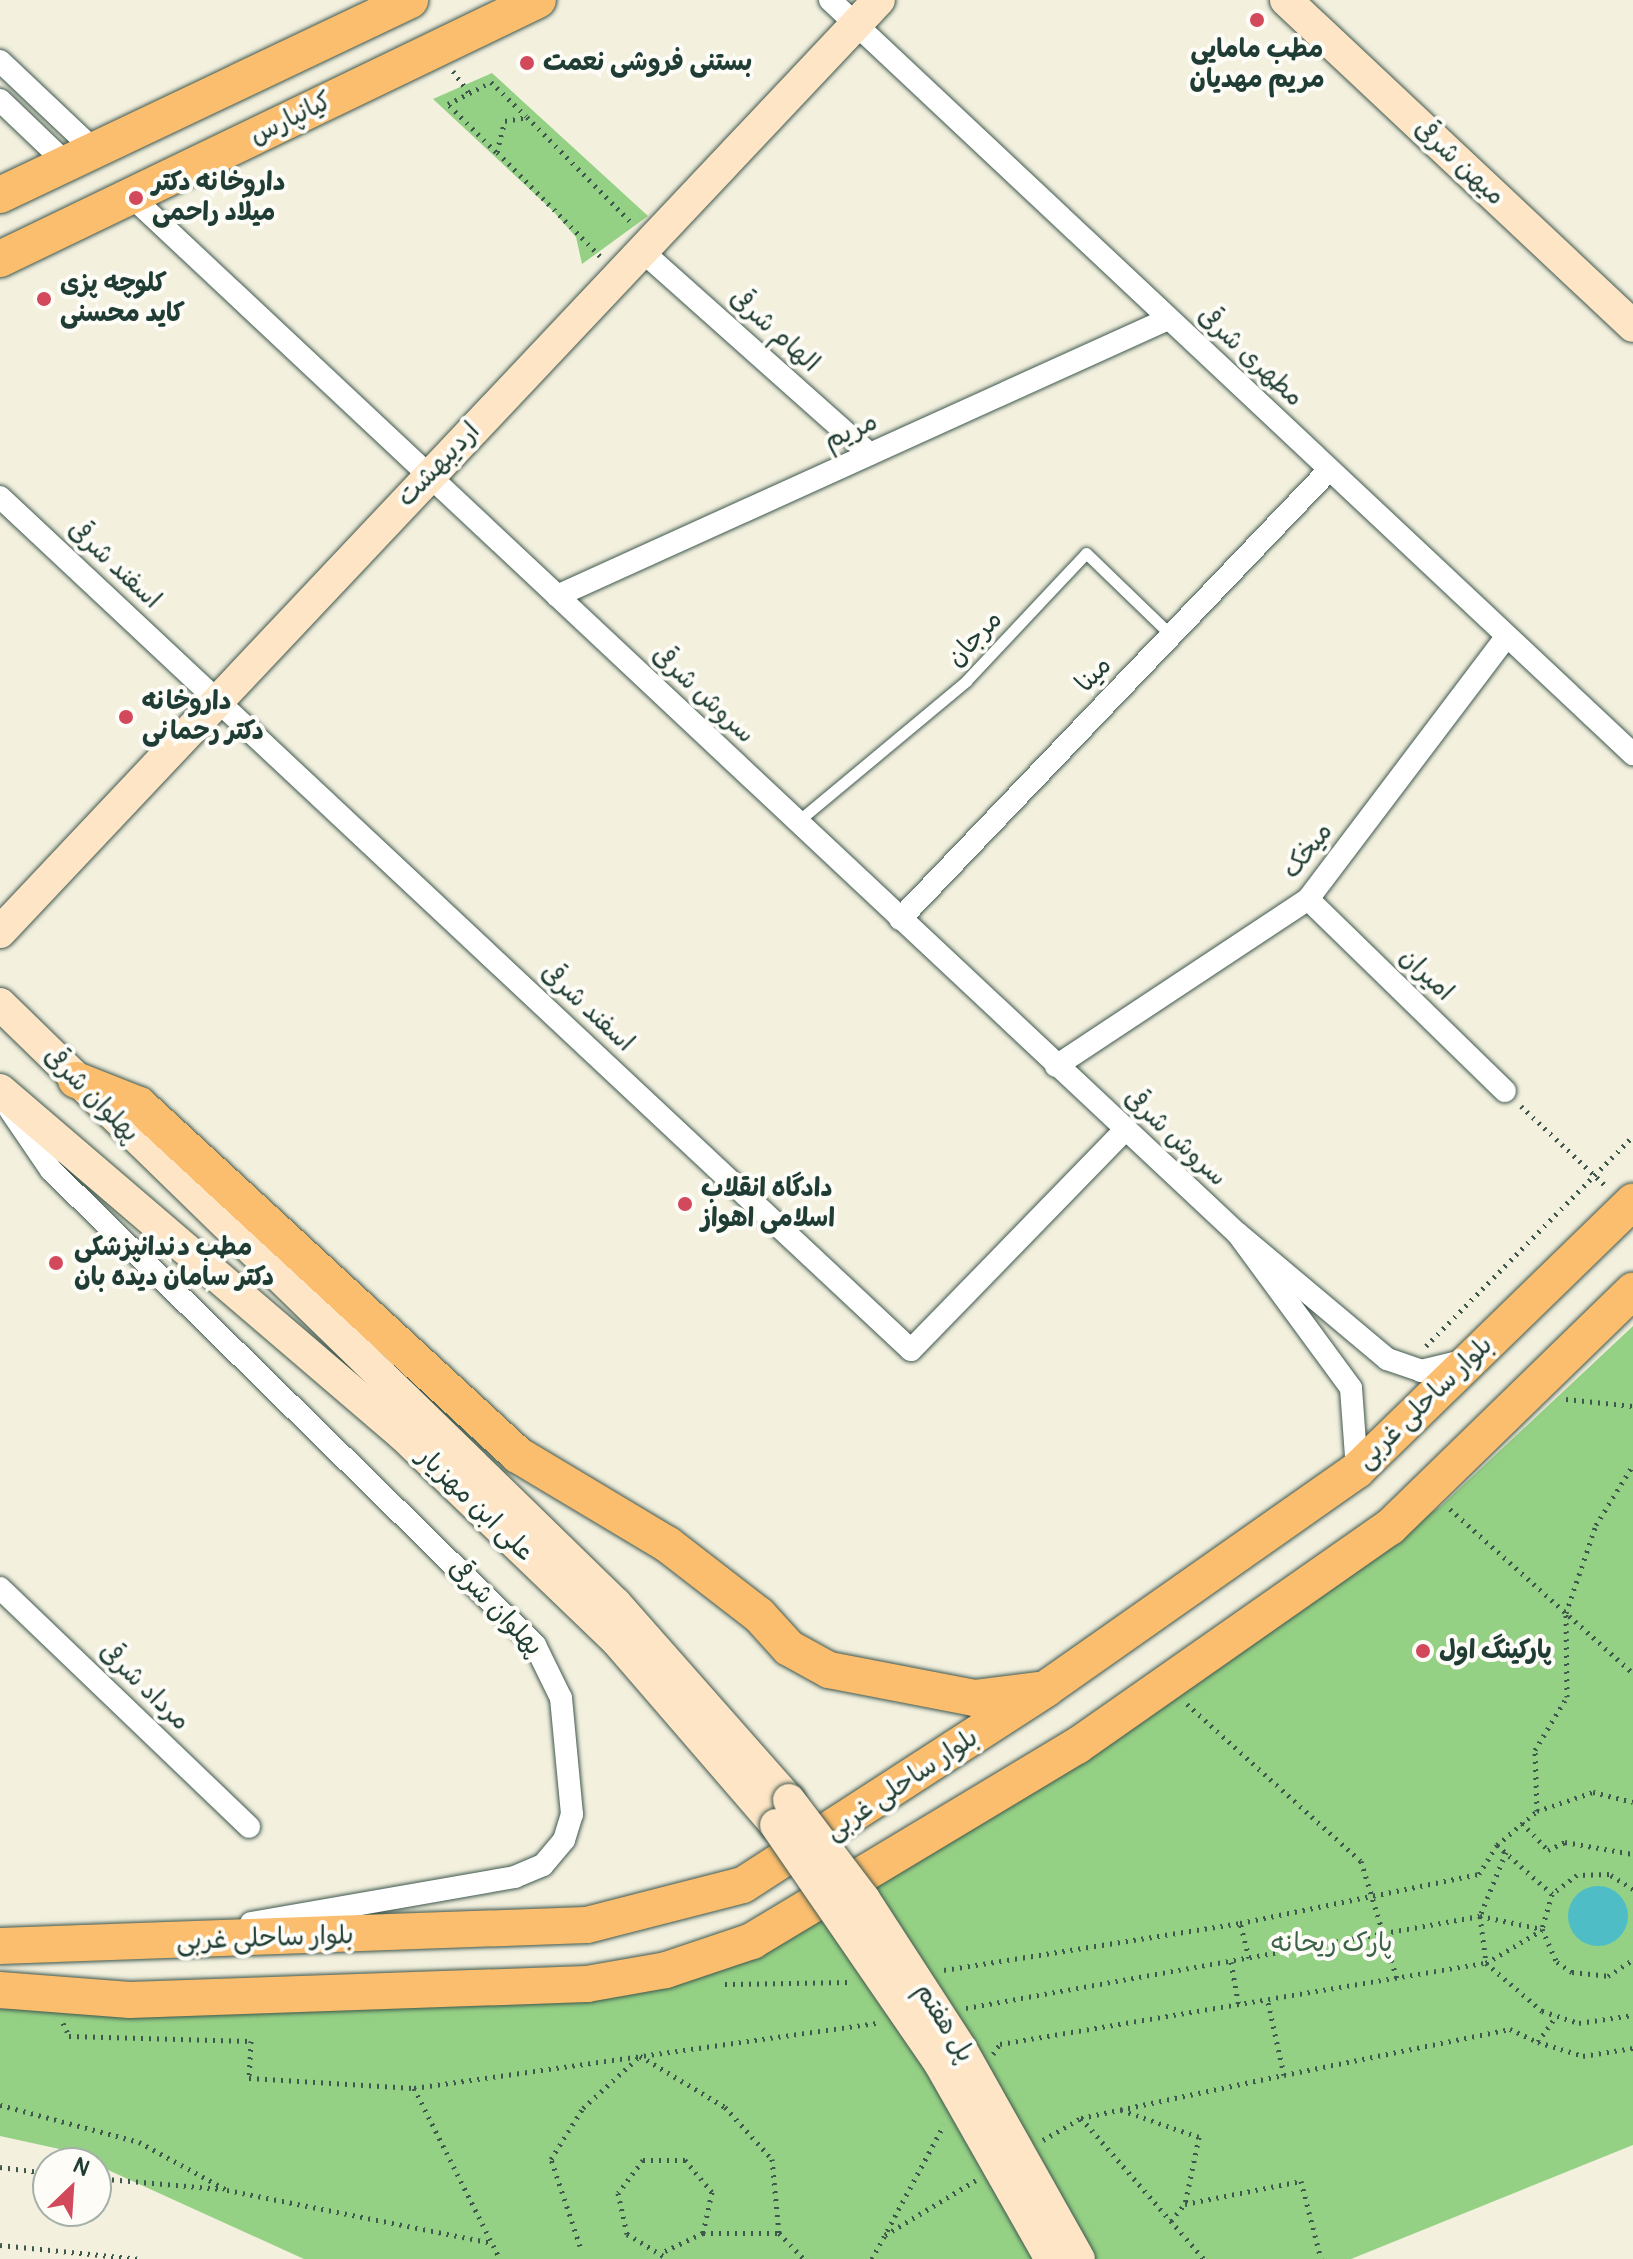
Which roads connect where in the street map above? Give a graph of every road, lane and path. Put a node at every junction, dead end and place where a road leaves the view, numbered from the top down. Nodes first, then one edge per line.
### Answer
1 (538, 0) edge
2 (830, 0) edge
3 (879, 0) edge
4 (1286, 0) edge
5 (393, 3) edge
6 (856, 24) junction
7 (0, 61) edge
8 (0, 100) edge
9 (527, 117) junction
10 (497, 152) junction
11 (79, 156) junction
12 (0, 195) edge
13 (131, 196) junction
14 (642, 251) junction
15 (0, 259) edge
16 (618, 277) junction
17 (1168, 319) junction
18 (1633, 326) edge
19 (870, 454) junction
20 (1329, 470) junction
21 (429, 475) junction
22 (0, 497) edge
23 (557, 596) junction
24 (1171, 635) junction
25 (1506, 637) junction
26 (217, 699) junction
27 (1633, 754) edge
28 (797, 822) junction
29 (1308, 899) junction
30 (900, 919) junction
31 (0, 932) edge
32 (0, 1004) edge
33 (1056, 1066) junction
34 (76, 1080) junction
35 (1505, 1091) joint
36 (0, 1093) edge
37 (1125, 1130) junction
38 (1633, 1136) edge
39 (1593, 1174) junction
40 (1631, 1205) edge
41 (147, 1211) joint
42 (1237, 1233) junction
43 (1633, 1291) edge
44 (1471, 1359) junction
45 (1404, 1365) junction
46 (1525, 1395) junction
47 (1633, 1406) edge
48 (1633, 1465) edge
49 (1357, 1470) junction
50 (1429, 1489) junction
51 (0, 1588) edge
52 (1566, 1613) junction
53 (1633, 1673) edge
54 (1166, 1684) junction
55 (1047, 1688) junction
56 (1633, 1802) edge
57 (1537, 1811) junction
58 (783, 1813) junction
59 (1522, 1823) junction
60 (249, 1827) dead end
61 (1497, 1845) junction
62 (1506, 1852) junction
63 (1633, 1854) edge
64 (1633, 1889) edge
65 (1552, 1894) junction
66 (1375, 1895) junction
67 (1480, 1916) junction
68 (1542, 1929) junction
69 (129, 1944) junction
70 (0, 1946) edge
71 (1249, 1958) junction
72 (1633, 1960) edge
73 (1231, 1962) junction
74 (1486, 1963) junction
75 (1397, 1979) junction
76 (0, 1990) edge
77 (1268, 2002) junction
78 (1239, 2007) junction
79 (954, 2010) dead end
80 (1633, 2015) edge
81 (1556, 2016) junction
82 (61, 2017) dead end
83 (892, 2020) dead end
84 (1538, 2042) junction
85 (1633, 2048) edge
86 (640, 2056) junction
87 (983, 2068) dead end
88 (1284, 2075) junction
89 (414, 2088) junction
90 (0, 2105) edge
91 (1119, 2110) junction
92 (949, 2115) dead end
93 (1081, 2118) dead end
94 (0, 2167) edge
95 (32, 2171) edge
96 (112, 2179) edge
97 (227, 2190) junction
98 (1185, 2204) junction
99 (1171, 2221) dead end
100 (703, 2233) junction
101 (779, 2233) junction
102 (492, 2243) junction
103 (0, 2245) edge
104 (580, 2246) dead end
105 (665, 2251) junction
106 (140, 2259) edge
107 (500, 2259) edge
108 (668, 2259) edge
109 (804, 2259) edge
110 (872, 2259) edge
111 (1051, 2259) edge
112 (1079, 2259) edge
113 (1321, 2259) edge

1 - 13 main road, کیانپارس
2 - 6 street, مطهری شرقی
3 - 6 main road, اردیبهشت
4 - 18 main road, میهن شرقی
5 - 11 main road
6 - 14 main road, اردیبهشت
6 - 17 street, مطهری شرقی
7 - 11 street
8 - 11 street
9 - 10 path
9 - 10 path
9 - 14 path
10 - 16 path
11 - 12 main road
13 - 15 main road, کیانپارس
13 - 21 street, سروش شرقی
14 - 16 main road, اردیبهشت
14 - 19 street, الهام شرقی
16 - 21 main road, اردیبهشت
17 - 19 street, مریم
17 - 20 street, مطهری شرقی
19 - 23 street, مریم
20 - 24 street, مینا
20 - 25 street, مطهری شرقی
21 - 23 street, سروش شرقی
21 - 26 main road, اردیبهشت
22 - 26 street, اسفند شرقی
23 - 28 street, سروش شرقی
24 - 28 lane, مرجان
24 - 30 street, مینا
25 - 27 street, مطهری شرقی
25 - 29 street, میخک
26 - 31 main road, اردیبهشت
26 - 37 street, اسفند شرقی
28 - 30 street, سروش شرقی
29 - 33 street, میخک
29 - 35 street, امیران
30 - 33 street, سروش شرقی
32 - 34 main road, پهلوان شرقی
33 - 37 street, سروش شرقی
34 - 55 main road
34 - 58 main road, پهلوان شرقی
35 - 39 path
36 - 41 main road, پهلوان شرقی
36 - 69 street, پهلوان شرقی
37 - 42 street, سروش شرقی
38 - 39 path
39 - 40 path
39 - 45 path
40 - 44 main road, بلوار ساحلی غربی
41 - 58 main road, علی ابن مهزیار
42 - 45 street
42 - 49 street
43 - 46 main road
44 - 45 street
44 - 49 main road, بلوار ساحلی غربی
46 - 47 path
46 - 50 main road
48 - 52 path
49 - 55 main road, بلوار ساحلی غربی
50 - 52 path
50 - 54 main road
51 - 60 street, مرداد شرقی
52 - 53 path
52 - 57 path
54 - 66 path
54 - 76 main road
55 - 69 main road, بلوار ساحلی غربی
56 - 57 path
57 - 59 path
58 - 111 main road, پل هفتم, bridge
58 - 112 main road, پل هفتم, bridge
59 - 61 path
59 - 63 path
61 - 62 path
61 - 66 path
62 - 65 path
62 - 67 path
64 - 65 path
65 - 68 path
66 - 71 path
66 - 75 path
67 - 68 path
67 - 71 path
67 - 74 path
68 - 72 path
68 - 74 path
69 - 70 main road, بلوار ساحلی غربی
71 - 73 path
73 - 78 path
73 - 79 path
74 - 75 path
74 - 81 path
75 - 77 path
77 - 78 path
77 - 88 path
78 - 87 path
80 - 81 path
81 - 84 path
82 - 89 path
83 - 86 path
84 - 85 path
84 - 88 path
86 - 89 path
86 - 101 path
86 - 104 path
88 - 91 path
89 - 102 path
90 - 97 path
91 - 93 path
91 - 98 path
92 - 110 path
94 - 95 path
96 - 97 path
97 - 102 path
98 - 99 path
98 - 113 path
100 - 101 path
100 - 105 path
100 - 105 path
101 - 109 path
102 - 107 path
103 - 106 path
105 - 108 path

